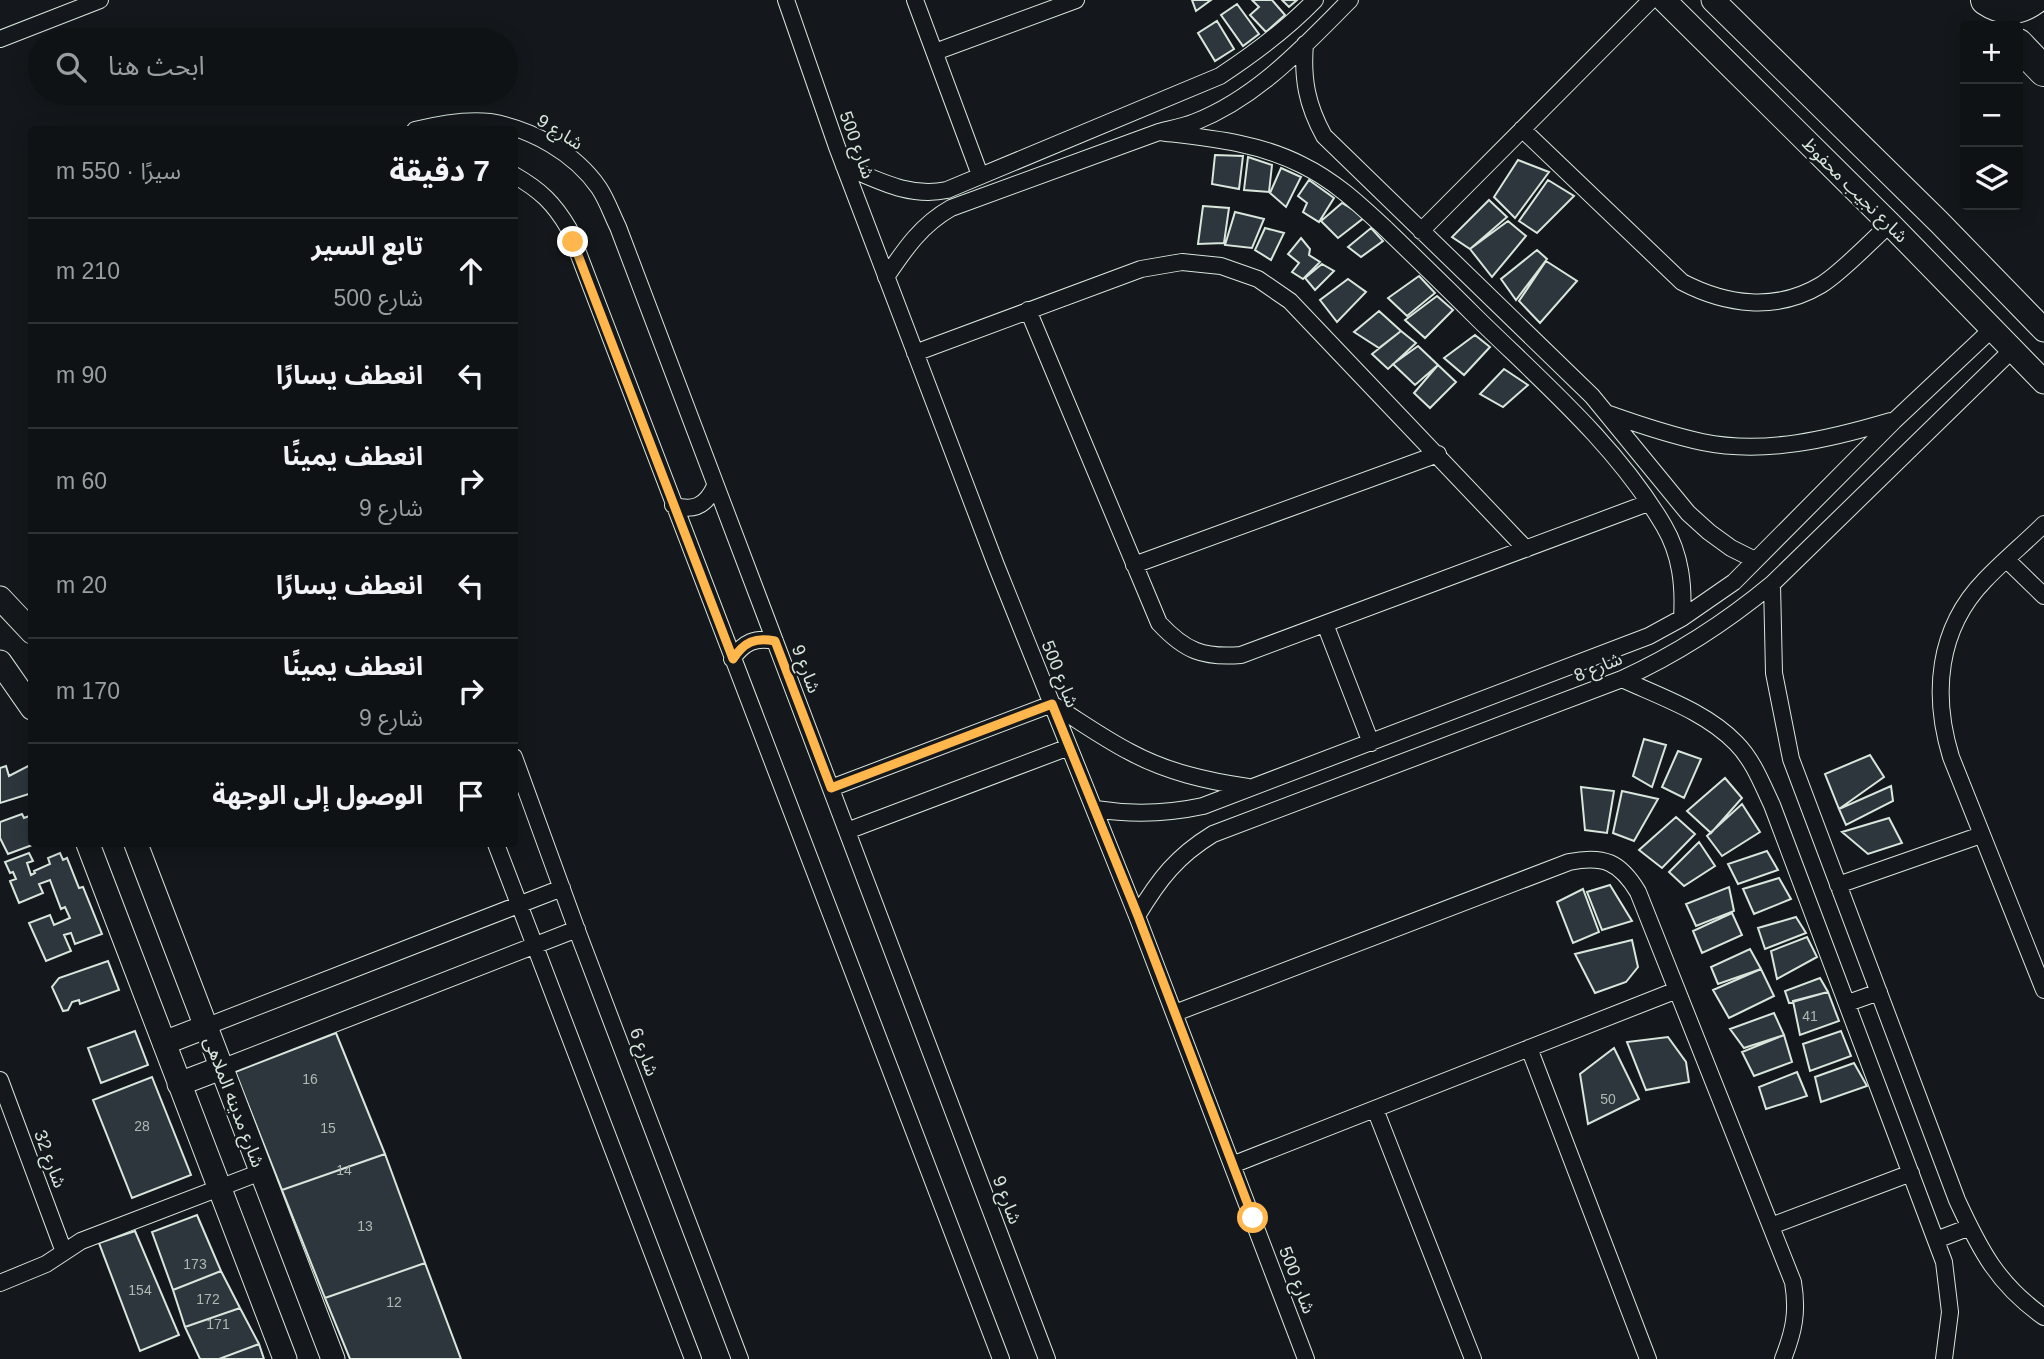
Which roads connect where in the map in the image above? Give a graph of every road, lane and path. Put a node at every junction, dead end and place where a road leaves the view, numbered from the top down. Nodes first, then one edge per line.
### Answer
1 (100, 0) edge
2 (786, 0) edge
3 (915, 0) edge
4 (1076, 0) edge
5 (1315, 0) edge
6 (1350, 0) edge
7 (1651, 0) edge
8 (1664, 0) edge
9 (1713, 0) edge
10 (1974, 0) edge
11 (1986, 0) edge
12 (2033, 0) edge
13 (1995, 21) edge
14 (28, 28) edge
15 (28, 28) edge
16 (0, 39) edge
17 (1306, 44) junction
18 (1759, 45) junction
19 (2023, 49) edge
20 (935, 52) junction
21 (1735, 70) junction
22 (2044, 71) edge
23 (432, 126) edge
24 (504, 126) edge
25 (1522, 129) junction
26 (518, 130) edge
27 (1158, 132) junction
28 (844, 166) junction
29 (980, 175) junction
30 (518, 177) edge
31 (1368, 179) junction
32 (933, 193) junction
33 (1351, 196) junction
34 (941, 214) junction
35 (1890, 225) junction
36 (1421, 231) junction
37 (1449, 258) junction
38 (1433, 274) junction
39 (886, 277) junction
40 (1028, 310) junction
41 (1992, 329) junction
42 (2044, 330) edge
43 (2012, 350) junction
44 (915, 353) junction
45 (2044, 382) edge
46 (1609, 414) junction
47 (1894, 421) junction
48 (1438, 454) junction
49 (715, 486) junction
50 (1671, 492) junction
51 (673, 505) junction
52 (1649, 505) junction
53 (2044, 524) edge
54 (1526, 549) junction
55 (2007, 559) junction
56 (1755, 560) junction
57 (1133, 565) junction
58 (1772, 584) junction
59 (2044, 596) edge
60 (0, 598) edge
61 (1682, 618) junction
62 (1325, 624) junction
63 (28, 628) edge
64 (775, 641) junction
65 (733, 659) junction
66 (0, 662) edge
67 (1544, 678) junction
68 (1622, 679) junction
69 (28, 702) edge
70 (1052, 704) junction
71 (1555, 704) junction
72 (1371, 743) junction
73 (1069, 747) junction
74 (518, 768) edge
75 (1251, 787) junction
76 (831, 788) junction
77 (1095, 809) junction
78 (847, 831) junction
79 (1982, 835) junction
80 (89, 847) edge
81 (137, 847) edge
82 (497, 847) edge
83 (1838, 885) junction
84 (562, 888) junction
85 (519, 905) junction
86 (1138, 916) junction
87 (577, 929) junction
88 (534, 946) junction
89 (2039, 962) edge
90 (1677, 990) junction
91 (2044, 990) edge
92 (1879, 992) junction
93 (1848, 1003) junction
94 (1175, 1013) junction
95 (205, 1027) junction
96 (164, 1043) junction
97 (1529, 1048) junction
98 (220, 1068) junction
99 (0, 1080) edge
100 (179, 1084) junction
101 (1375, 1109) junction
102 (1233, 1165) junction
103 (261, 1172) junction
104 (1911, 1173) junction
105 (220, 1188) junction
106 (1771, 1226) junction
107 (1970, 1227) junction
108 (1936, 1240) junction
109 (64, 1252) junction
110 (0, 1283) edge
111 (2044, 1317) edge
112 (285, 1359) edge
113 (333, 1359) edge
114 (693, 1359) edge
115 (740, 1359) edge
116 (1001, 1359) edge
117 (1047, 1359) edge
118 (1306, 1359) edge
119 (1473, 1359) edge
120 (1648, 1359) edge
121 (1783, 1359) edge
122 (1944, 1359) edge

1 - 14 street
2 - 28 street, شارع 500
3 - 20 street
4 - 20 street
5 - 29 street
6 - 17 street
7 - 25 street
8 - 21 street, شارع نجيب محفوظ
9 - 18 street, شارع نجيب محفوظ
10 - 13 highway
11 - 12 highway
15 - 16 street
17 - 27 street
17 - 31 street
18 - 21 street
18 - 42 street, شارع نجيب محفوظ
19 - 22 highway
20 - 29 street
21 - 35 street, شارع نجيب محفوظ
23 - 24 street, شارع 9
25 - 35 street
25 - 36 street
26 - 49 street, شارع 9
27 - 33 street
27 - 34 street
28 - 32 street
28 - 39 street, شارع 500
29 - 32 street
30 - 51 street
31 - 33 street
31 - 36 street
32 - 34 street
33 - 38 street
34 - 39 street
35 - 41 street, شارع نجيب محفوظ
36 - 37 street
37 - 38 street
37 - 46 street
38 - 52 street
39 - 44 street, شارع 500
40 - 44 street
40 - 48 street
40 - 57 street
41 - 43 street, شارع نجيب محفوظ
41 - 47 street, شارع 8
43 - 45 street, شارع نجيب محفوظ
43 - 58 street, شارع 8
44 - 70 street, شارع 500
46 - 47 street
46 - 50 street
47 - 56 street, شارع 8
48 - 54 street
48 - 57 street
49 - 51 street
49 - 64 street, شارع 9
50 - 52 street
50 - 56 street
51 - 65 street
52 - 54 street
52 - 61 street
53 - 55 street
54 - 62 street
55 - 59 street
55 - 79 street
56 - 61 street, شارع 8
57 - 62 street
58 - 68 street, شارع 8
58 - 83 street
60 - 63 street
61 - 67 street, شارع 8
62 - 72 street
64 - 65 street
64 - 76 street, شارع 9
65 - 116 street
66 - 69 street
67 - 71 street
67 - 72 street, شارع 8
68 - 71 street, شارع 8
68 - 93 street
70 - 73 street, شارع 500
70 - 75 street
70 - 76 street
71 - 86 street, شارع 8
72 - 75 street, شارع 8
73 - 77 street, شارع 500
73 - 78 street
74 - 84 street, شارع 6
75 - 77 street, شارع 8
76 - 78 street, شارع 9
77 - 86 street, شارع 500
78 - 117 street, شارع 9
79 - 83 street
79 - 89 street
80 - 96 street
81 - 95 street, شارع مدينه الملاهى
82 - 85 street
83 - 92 street
84 - 85 street
84 - 87 street, شارع 6
85 - 88 street
85 - 95 street
86 - 94 street, شارع 500
87 - 88 street
87 - 115 street, شارع 6
88 - 98 street
88 - 114 street
89 - 91 street
90 - 94 street
90 - 97 street
90 - 106 street
92 - 93 street
92 - 107 street
93 - 104 street
94 - 102 street, شارع 500
95 - 96 street
95 - 98 street, شارع مدينه الملاهى
96 - 100 street
97 - 101 street
97 - 120 street
98 - 100 street
98 - 103 street, شارع مدينه الملاهى
99 - 109 street, شارع 32
100 - 105 street
101 - 102 street
101 - 119 street
102 - 118 street, شارع 500
103 - 105 street
103 - 113 street, شارع مدينه الملاهى
104 - 106 street
104 - 108 street
105 - 109 street
105 - 112 street
106 - 121 street
107 - 108 street
107 - 111 street
108 - 122 street
109 - 110 street

